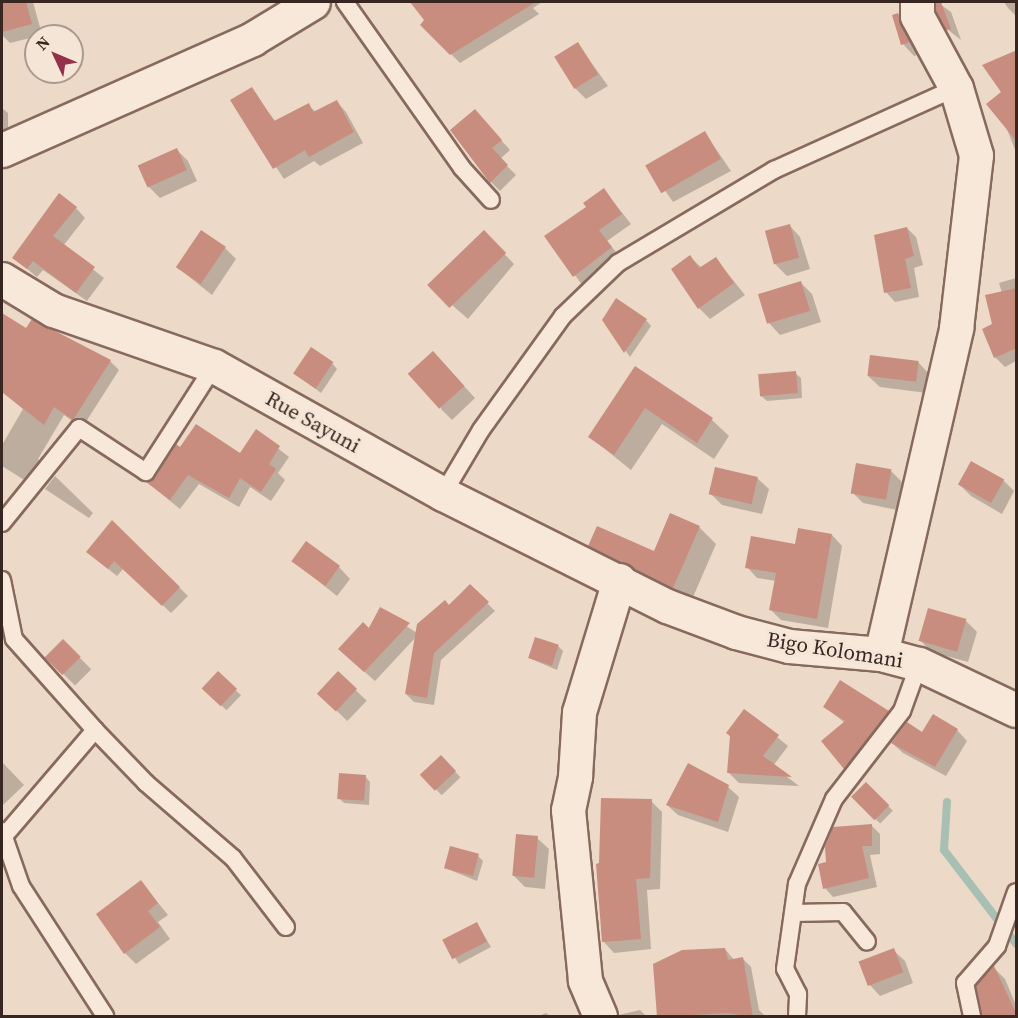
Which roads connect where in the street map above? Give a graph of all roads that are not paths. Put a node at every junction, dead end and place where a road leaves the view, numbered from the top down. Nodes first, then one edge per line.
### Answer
1 (313, 2) edge
2 (345, 2) edge
3 (917, 2) edge
4 (956, 88) junction
5 (2, 150) edge
6 (490, 200) dead end
7 (2, 279) edge
8 (214, 366) junction
9 (443, 494) junction
10 (2, 524) edge
11 (2, 580) edge
12 (619, 580) junction
13 (881, 654) junction
14 (919, 664) junction
15 (1017, 711) edge
16 (95, 730) junction
17 (3, 833) edge
18 (1017, 892) edge
19 (793, 913) junction
20 (286, 927) dead end
21 (867, 942) dead end
22 (105, 1017) edge
23 (600, 1017) edge
24 (797, 1017) edge
25 (972, 1017) edge

1 - 5 street
2 - 6 lane
3 - 4 street
4 - 9 lane
4 - 13 street
7 - 8 street, Rue Sayuni
8 - 9 street, Rue Sayuni
8 - 10 lane
9 - 12 street, Rue Sayuni
11 - 16 lane
12 - 13 street, Bigo Kolomani
12 - 23 street
13 - 14 street, Bigo Kolomani
14 - 15 street, Bigo Kolomani
14 - 19 lane
16 - 17 lane
16 - 20 lane
17 - 22 lane
18 - 25 lane
19 - 21 lane
19 - 24 lane

